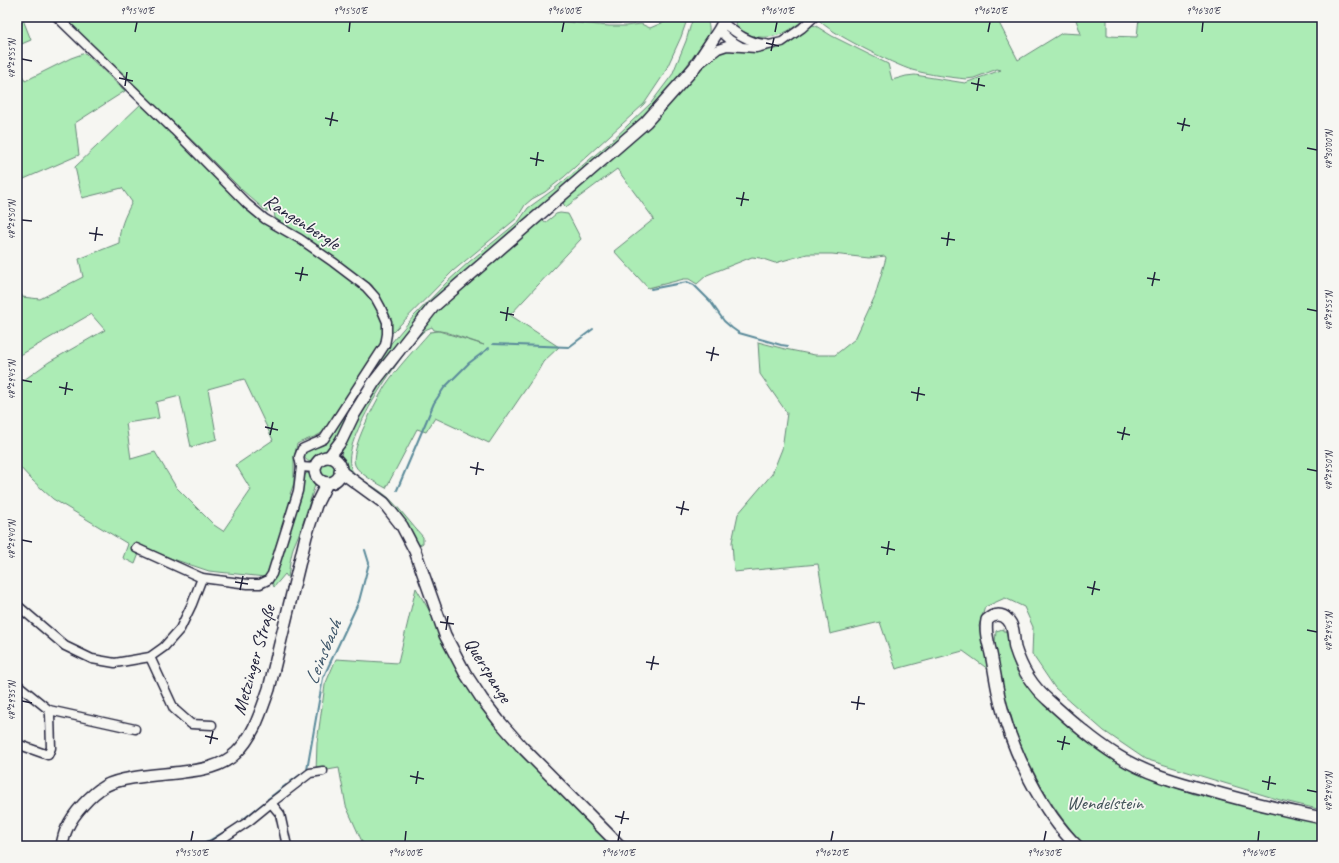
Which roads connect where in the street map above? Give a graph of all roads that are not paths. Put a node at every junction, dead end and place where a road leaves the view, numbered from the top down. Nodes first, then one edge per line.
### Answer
1 (57, 17) edge
2 (814, 17) edge
3 (723, 23) edge
4 (768, 45) junction
5 (742, 47) junction
6 (694, 68) junction
7 (333, 459) junction
8 (301, 467) junction
9 (315, 468) junction
10 (339, 474) junction
11 (323, 481) junction
12 (136, 548) dead end
13 (202, 578) junction
14 (17, 605) edge
15 (150, 657) junction
16 (17, 684) edge
17 (49, 710) junction
18 (212, 725) dead end
19 (135, 728) dead end
20 (17, 744) edge
21 (323, 771) dead end
22 (271, 803) junction
23 (1322, 818) edge
24 (216, 845) edge
25 (62, 846) edge
26 (287, 846) edge
27 (620, 846) edge
28 (1077, 846) edge

1 - 8 street, Rangenbergle
2 - 4 street
3 - 4 street
3 - 5 street
3 - 6 main road
4 - 5 street
5 - 6 street
6 - 7 main road
7 - 9 main road
7 - 10 main road
8 - 9 street
8 - 13 street, Metzinger Straße
9 - 11 main road
10 - 11 main road
10 - 27 main road, Querspange
11 - 25 main road, Metzinger Straße
12 - 13 street, Metzinger Straße
13 - 15 street
14 - 15 street
15 - 18 street
16 - 17 street
17 - 19 street
17 - 20 street
21 - 22 street
22 - 24 street
22 - 26 street
23 - 28 main road

